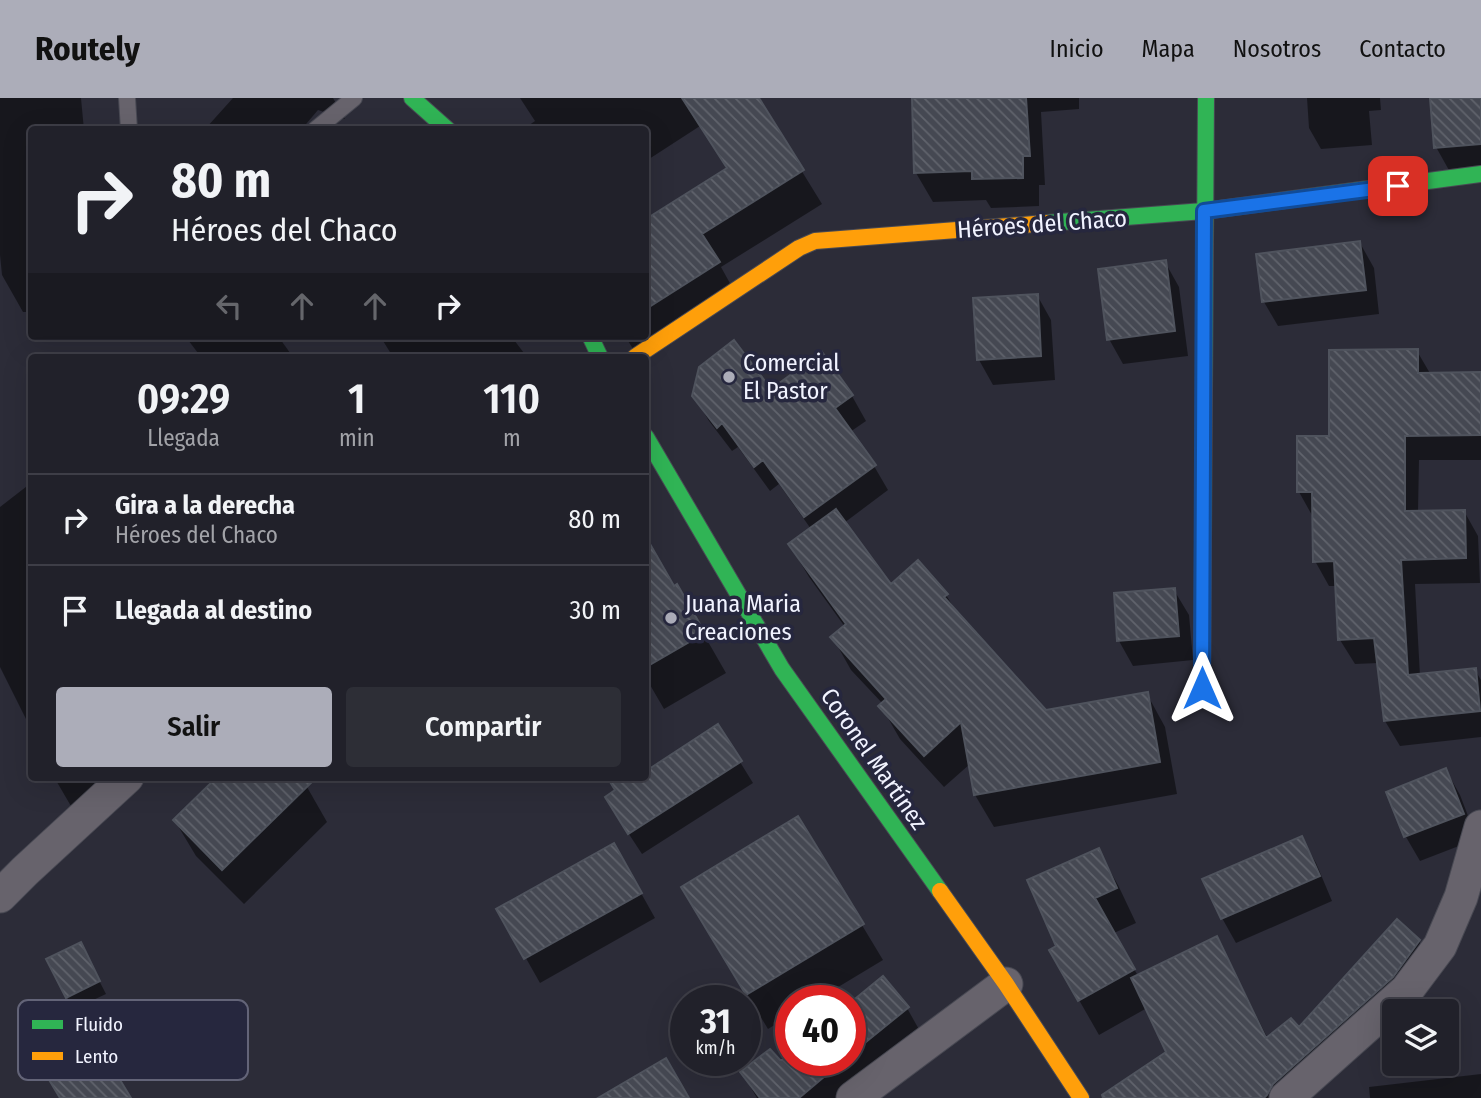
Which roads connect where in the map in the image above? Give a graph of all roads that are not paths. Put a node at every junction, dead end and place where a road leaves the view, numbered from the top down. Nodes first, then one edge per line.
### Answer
1 (127, 98) edge
2 (354, 98) edge
3 (412, 98) edge
4 (437, 98) edge
5 (1206, 98) edge
6 (129, 126) edge
7 (319, 126) edge
8 (444, 126) edge
9 (448, 126) edge
10 (1481, 174) edge
11 (1204, 211) junction
12 (640, 354) edge
13 (649, 442) edge
14 (1202, 688) dead end
15 (122, 781) edge
16 (1481, 827) edge
17 (13, 872) edge
18 (0, 896) edge
19 (1006, 984) junction
20 (853, 1098) edge
21 (1081, 1098) edge
22 (1286, 1098) edge

1 - 6 lane
2 - 7 lane
3 - 8 street
4 - 9 street
5 - 11 street
10 - 11 street, Héroes del Chaco
11 - 12 street, Héroes del Chaco
11 - 14 street
13 - 19 street, Coronel Martínez
15 - 17 street
16 - 22 street
17 - 18 street
19 - 20 street
19 - 21 street, Coronel Martínez

